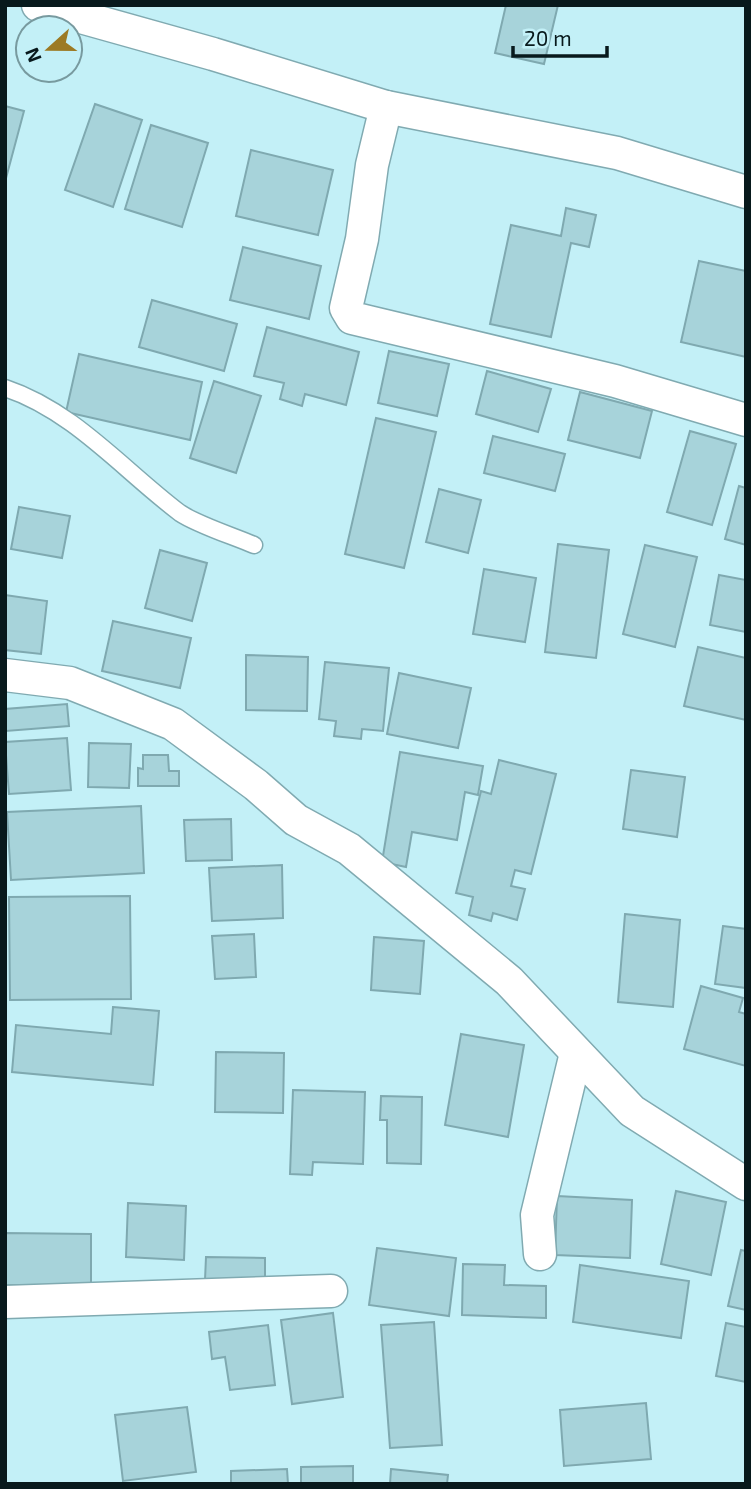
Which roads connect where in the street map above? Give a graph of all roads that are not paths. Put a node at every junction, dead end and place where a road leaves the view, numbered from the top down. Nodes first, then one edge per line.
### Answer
1 (38, 5) edge
2 (386, 107) junction
3 (746, 192) edge
4 (5, 388) edge
5 (746, 420) edge
6 (254, 545) dead end
7 (5, 675) edge
8 (576, 1054) junction
9 (746, 1184) edge
10 (540, 1254) dead end
11 (331, 1291) dead end
12 (5, 1302) edge

1 - 2 street
2 - 3 street
2 - 5 street
4 - 6 lane
7 - 8 street
8 - 9 street
8 - 10 street
11 - 12 street

